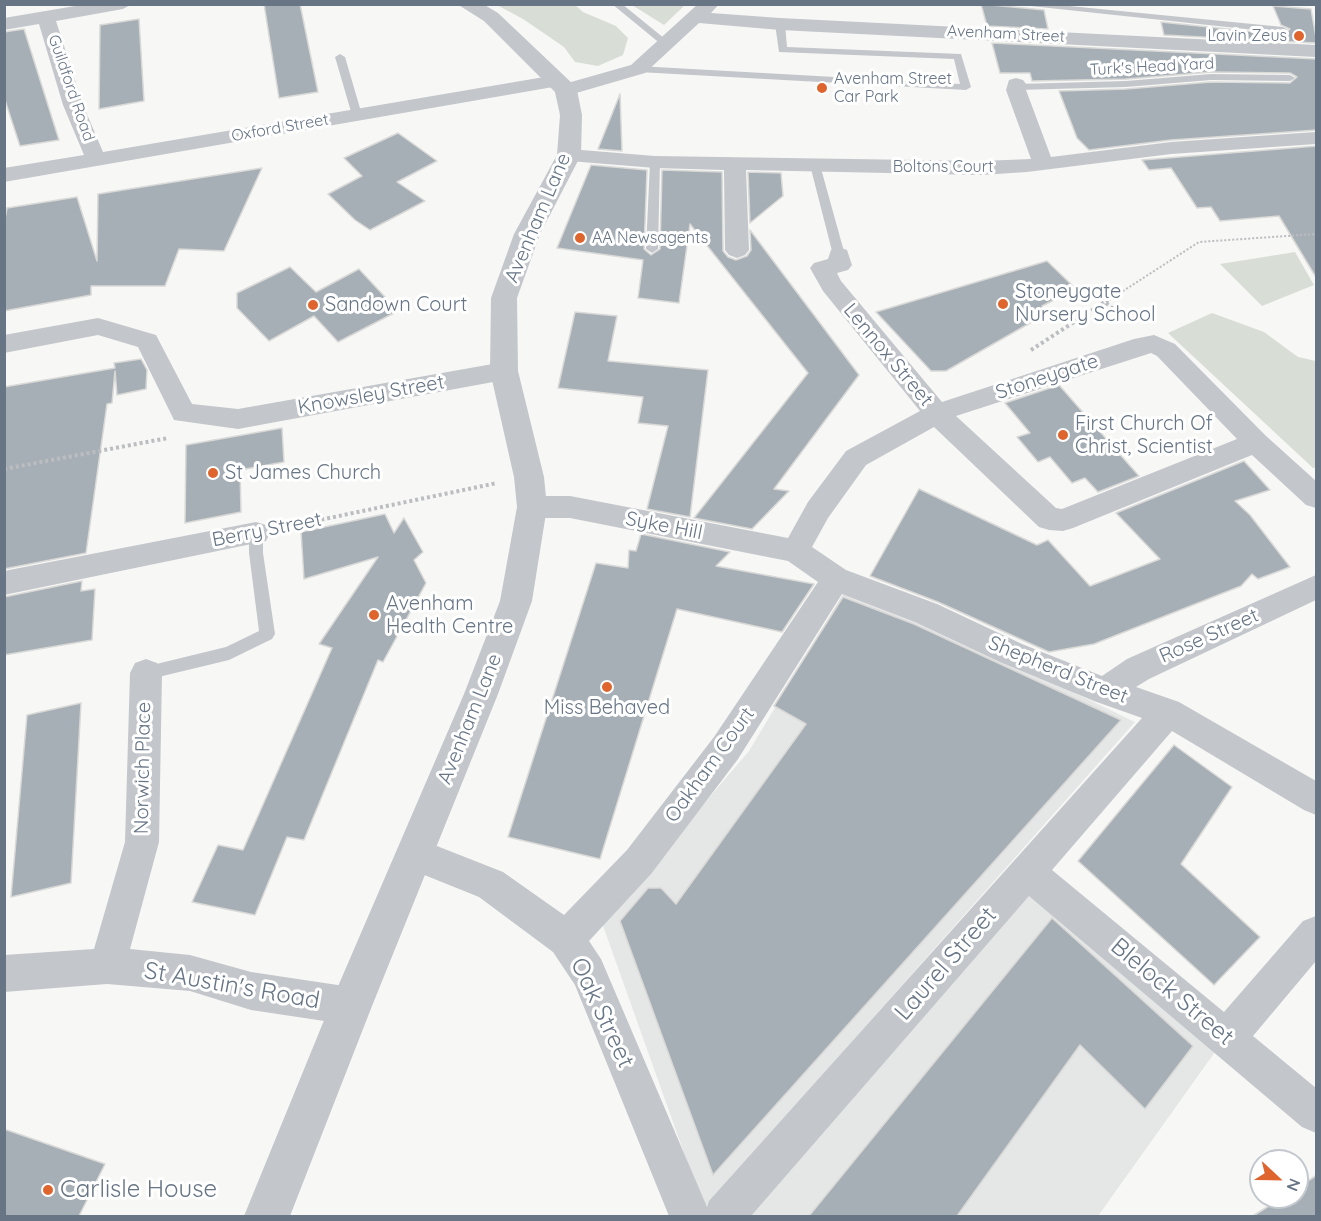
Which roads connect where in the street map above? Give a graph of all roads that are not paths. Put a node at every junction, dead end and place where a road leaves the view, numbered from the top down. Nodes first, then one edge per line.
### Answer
1 (123, 4) edge
2 (466, 4) edge
3 (616, 4) edge
4 (1016, 4) edge
5 (703, 11) edge
6 (46, 17) junction
7 (4, 24) edge
8 (780, 24) junction
9 (1283, 30) dead end
10 (1316, 38) edge
11 (665, 42) junction
12 (340, 57) dead end
13 (638, 69) junction
14 (1290, 78) dead end
15 (561, 85) junction
16 (1016, 85) joint
17 (357, 115) junction
18 (1317, 138) edge
19 (569, 155) junction
20 (96, 159) junction
21 (654, 162) junction
22 (1043, 163) junction
23 (735, 164) junction
24 (815, 165) junction
25 (4, 175) edge
26 (652, 249) dead end
27 (737, 250) dead end
28 (839, 255) joint
29 (4, 344) edge
30 (504, 371) junction
31 (937, 414) junction
32 (1256, 442) junction
33 (530, 492) junction
34 (1315, 494) edge
35 (256, 533) joint
36 (795, 550) junction
37 (836, 579) junction
38 (4, 583) edge
39 (1317, 587) edge
40 (146, 673) joint
41 (1105, 691) junction
42 (1168, 712) junction
43 (1317, 799) edge
44 (414, 854) junction
45 (1027, 872) junction
46 (1317, 934) edge
47 (566, 939) junction
48 (107, 966) junction
49 (4, 974) edge
50 (351, 1006) junction
51 (1227, 1037) junction
52 (1317, 1113) edge
53 (267, 1216) edge
54 (690, 1216) edge
55 (724, 1216) edge

1 - 6 street
2 - 15 street
3 - 11 lane
4 - 9 lane
5 - 8 street, Avenham Street
5 - 11 street
6 - 7 street
6 - 20 street, Guildford Road
8 - 10 street, Avenham Street
8 - 13 lane
11 - 13 street
12 - 17 lane
13 - 15 street, Oxford Street
14 - 16 lane, Turk's Head Yard
15 - 17 street, Oxford Street
15 - 19 street, Avenham Lane
16 - 22 street
17 - 20 street, Oxford Street
18 - 22 street, Boltons Court
19 - 21 street, Boltons Court
19 - 30 street, Avenham Lane
20 - 25 street, Oxford Street
21 - 23 street, Boltons Court
21 - 26 lane
22 - 24 street, Boltons Court
23 - 24 street, Boltons Court
23 - 27 street
24 - 28 lane, Lennox Street
28 - 31 street, Lennox Street
29 - 30 street, Knowsley Street
30 - 33 street, Avenham Lane
31 - 32 street, Stoneygate
31 - 32 street, Lennox Street
31 - 36 street, Stoneygate
32 - 34 street
33 - 36 street, Syke Hill
33 - 44 street, Avenham Lane
35 - 38 street, Berry Street
35 - 40 lane
36 - 37 street, Shepherd Street
37 - 41 street, Shepherd Street
37 - 47 street, Oakham Court
39 - 41 street, Rose Street
40 - 48 street, Norwich Place
41 - 42 street, Shepherd Street
42 - 43 street, Shepherd Street
42 - 45 street, Laurel Street
44 - 47 street, Oak Street
44 - 50 street, Avenham Lane
45 - 51 street, Blelock Street
45 - 55 street, Laurel Street
46 - 51 street
47 - 54 street, Oak Street
48 - 49 street, St Austin's Road
48 - 50 street, St Austin's Road
50 - 53 street, Avenham Lane
51 - 52 street, Blelock Street

